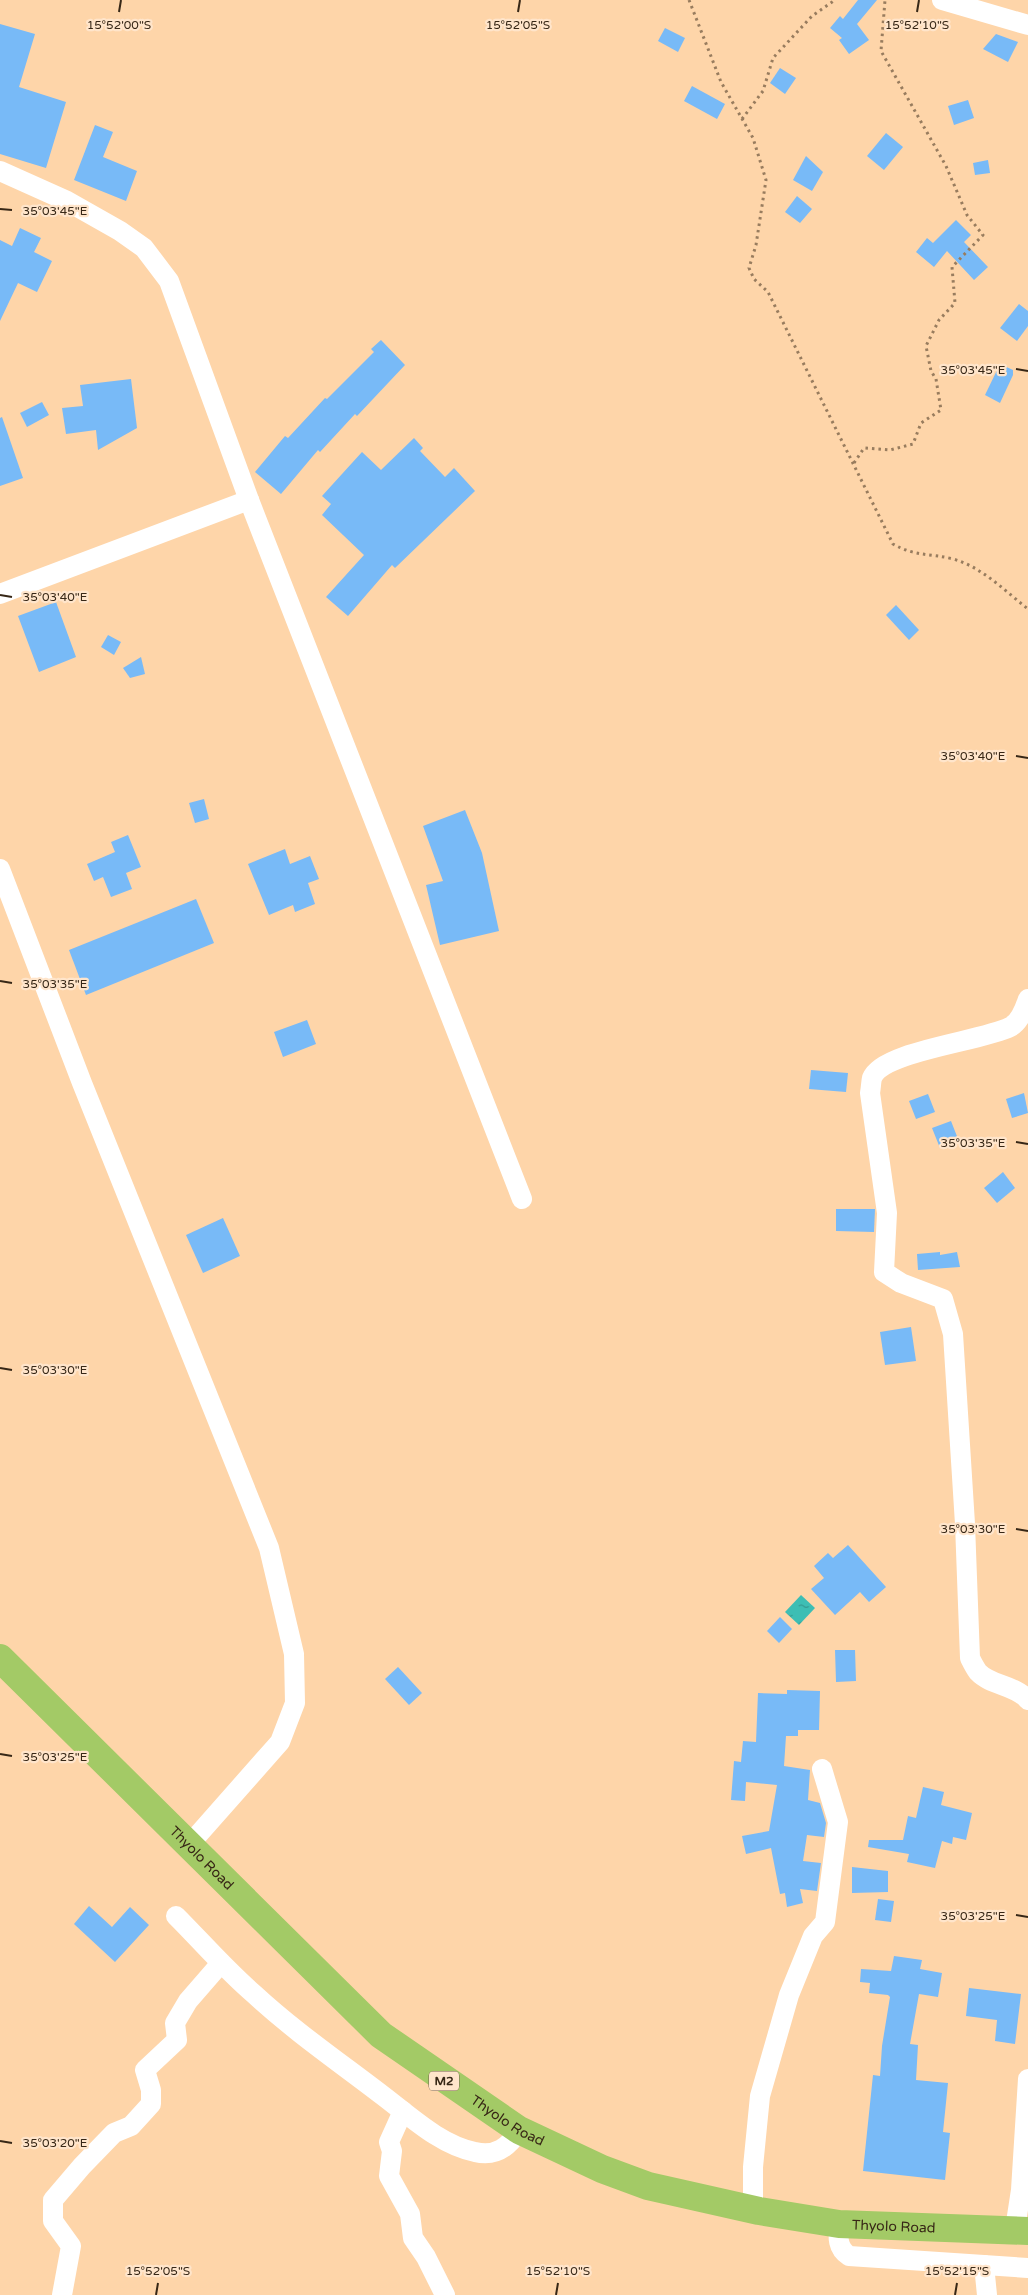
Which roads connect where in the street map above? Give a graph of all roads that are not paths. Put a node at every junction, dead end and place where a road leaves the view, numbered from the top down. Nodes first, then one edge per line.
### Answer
1 (942, 0) edge
2 (1028, 25) edge
3 (0, 171) edge
4 (249, 500) junction
5 (0, 594) edge
6 (0, 869) edge
7 (1028, 999) edge
8 (522, 1199) dead end
9 (0, 1658) edge
10 (1028, 1700) edge
11 (822, 1770) dead end
12 (189, 1845) junction
13 (176, 1916) dead end
14 (221, 1963) junction
15 (1028, 2079) edge
16 (403, 2111) junction
17 (518, 2130) junction
18 (753, 2210) junction
19 (839, 2224) junction
20 (1022, 2230) edge
21 (984, 2265) junction
22 (1028, 2268) edge
23 (62, 2295) edge
24 (445, 2295) edge
25 (987, 2295) edge

1 - 2 street
3 - 4 street
4 - 5 street
4 - 8 street
6 - 12 street
7 - 10 street
9 - 12 highway, Thyolo Road / M2
11 - 18 street
12 - 17 highway, Thyolo Road / M2
13 - 14 street
14 - 16 street
14 - 23 street
15 - 20 street
16 - 17 street
16 - 24 street
17 - 18 highway, Thyolo Road / M2
18 - 19 highway, Thyolo Road / M2
19 - 20 highway, Thyolo Road / M2
19 - 21 street
21 - 22 street
21 - 25 street

